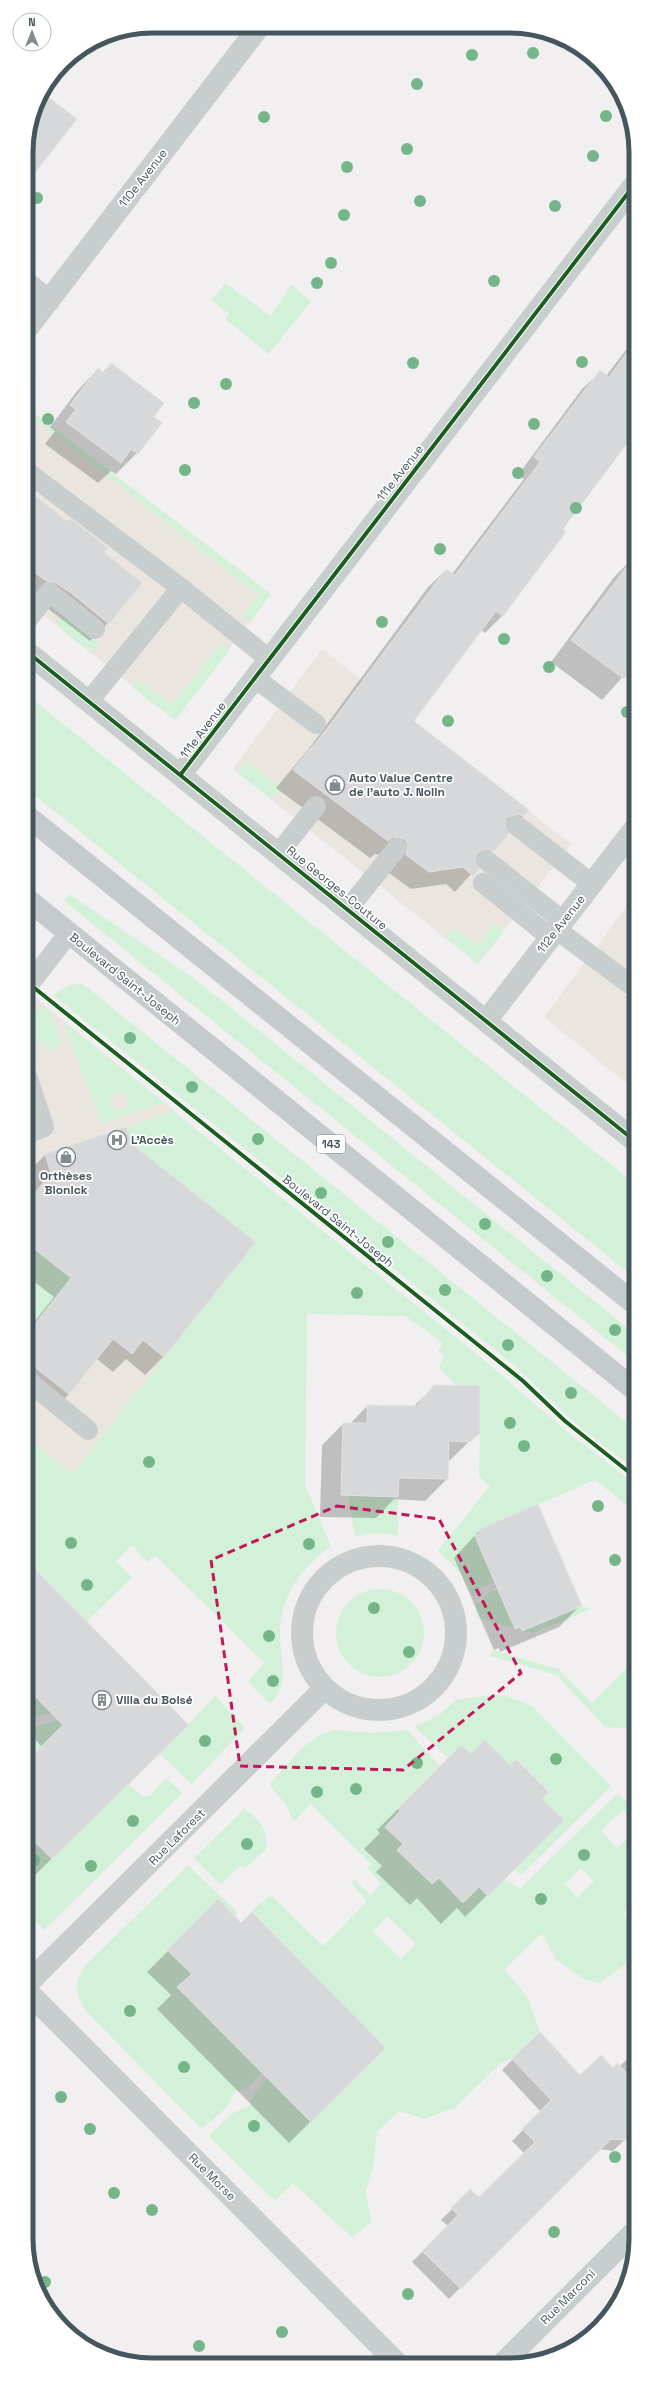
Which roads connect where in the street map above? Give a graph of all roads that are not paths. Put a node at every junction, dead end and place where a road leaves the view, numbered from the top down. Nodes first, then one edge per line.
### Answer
1 (254, 33) edge
2 (629, 192) edge
3 (33, 288) edge
4 (48, 301) junction
5 (33, 321) edge
6 (33, 475) edge
7 (181, 588) junction
8 (33, 612) edge
9 (95, 629) dead end
10 (33, 657) edge
11 (270, 659) junction
12 (255, 678) junction
13 (89, 701) junction
14 (316, 724) dead end
15 (181, 774) junction
16 (316, 806) dead end
17 (33, 822) edge
18 (516, 826) dead end
19 (629, 836) edge
20 (397, 848) dead end
21 (279, 853) junction
22 (486, 860) dead end
23 (483, 883) dead end
24 (592, 884) junction
25 (33, 904) edge
26 (348, 909) junction
27 (557, 930) junction
28 (69, 933) junction
29 (33, 979) edge
30 (629, 984) edge
31 (486, 1021) junction
32 (33, 1094) edge
33 (629, 1130) edge
34 (33, 1132) edge
35 (629, 1299) edge
36 (33, 1385) edge
37 (629, 1385) edge
38 (88, 1430) dead end
39 (325, 1688) junction
40 (33, 1978) edge
41 (33, 1996) edge
42 (629, 2237) edge
43 (392, 2358) edge
44 (508, 2358) edge

1 - 4 street, 110e Avenue
2 - 11 street, 111e Avenue
3 - 4 street
4 - 5 street, 110e Avenue
6 - 7 lane
7 - 11 lane
7 - 13 lane
8 - 9 lane
10 - 13 street, Rue Georges-Couture
11 - 12 street, 111e Avenue
12 - 14 lane
12 - 15 street, 111e Avenue
13 - 15 street, Rue Georges-Couture
15 - 21 street, Rue Georges-Couture
16 - 21 lane
17 - 35 main road
18 - 24 lane
19 - 24 street, 112e Avenue
20 - 26 lane
21 - 26 street, Rue Georges-Couture
22 - 27 lane
23 - 27 lane
24 - 27 street, 112e Avenue
25 - 28 main road, Boulevard Saint-Joseph / 143
26 - 31 street, Rue Georges-Couture
27 - 30 lane
27 - 31 street, 112e Avenue
28 - 29 lane
28 - 37 main road, Boulevard Saint-Joseph / 143
31 - 33 street, Rue Georges-Couture
32 - 34 lane
36 - 38 lane
39 - 39 street
39 - 40 street, Rue Laforest
41 - 43 street, Rue Morse
42 - 44 street, Rue Marconi

